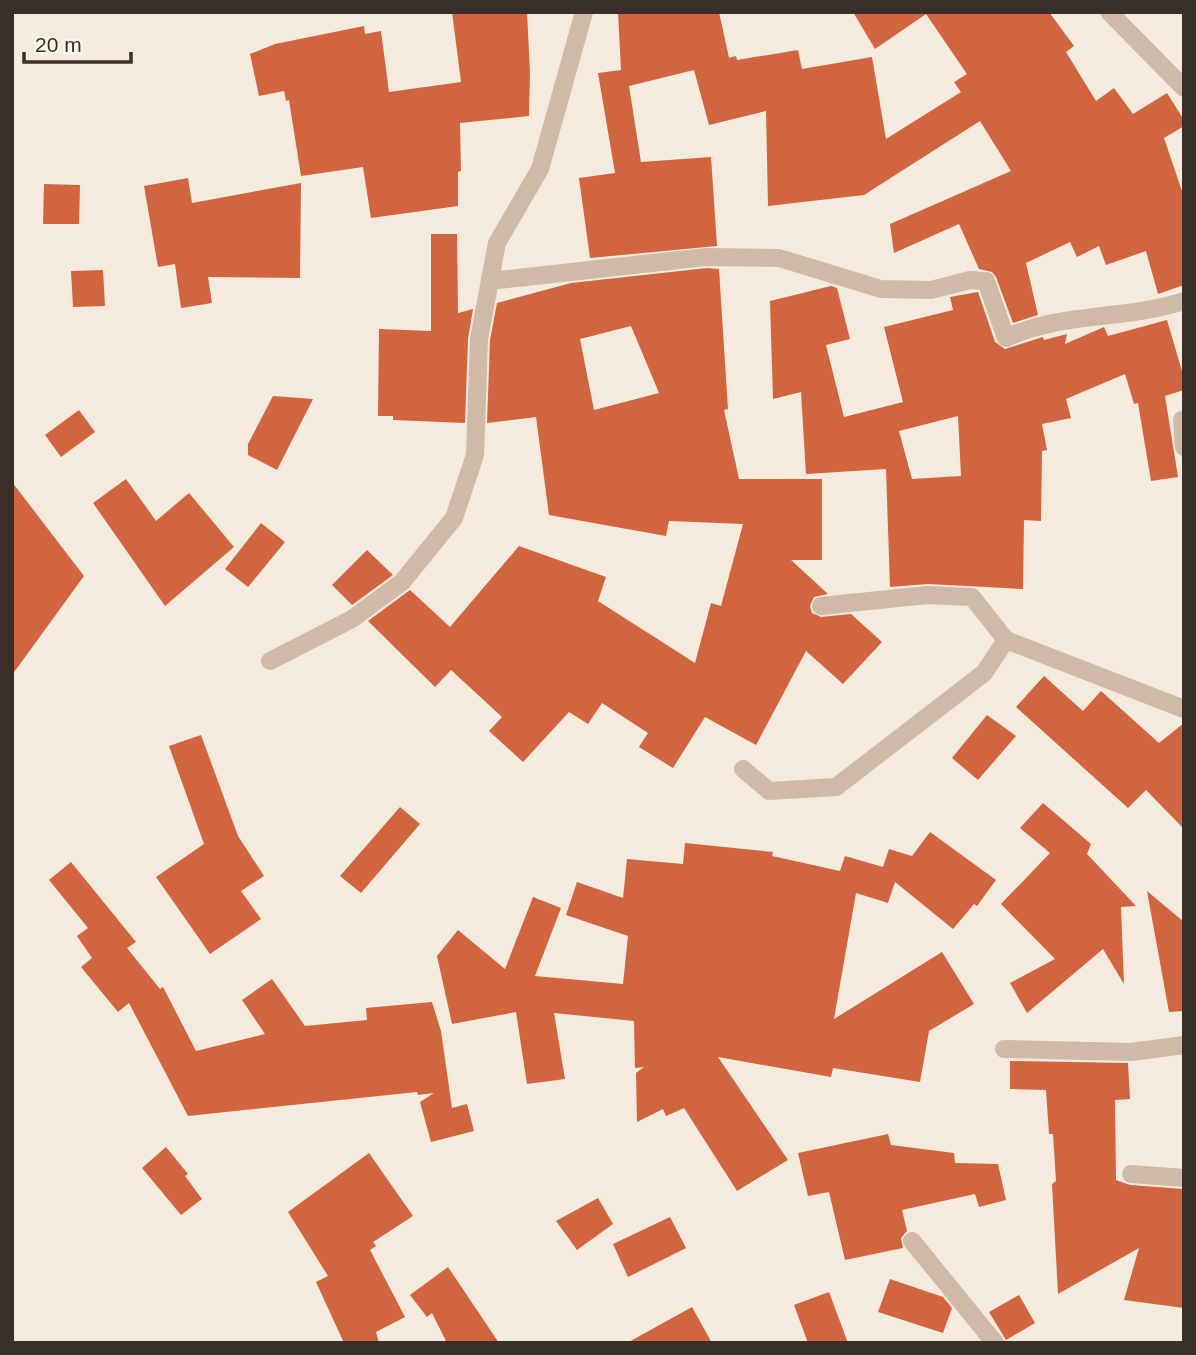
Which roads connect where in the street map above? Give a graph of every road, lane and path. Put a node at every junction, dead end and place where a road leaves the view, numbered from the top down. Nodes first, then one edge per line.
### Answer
1 (584, 12) edge
2 (1110, 12) edge
3 (1184, 88) edge
4 (490, 281) junction
5 (1184, 301) edge
6 (1182, 420) dead end
7 (1184, 447) edge
8 (821, 606) dead end
9 (1006, 640) junction
10 (270, 662) dead end
11 (1184, 709) edge
12 (743, 769) dead end
13 (1184, 1045) edge
14 (1004, 1049) dead end
15 (1131, 1174) dead end
16 (1184, 1178) edge
17 (912, 1241) dead end
18 (995, 1343) edge

1 - 4 street
2 - 3 street
4 - 5 street
4 - 10 street
6 - 7 street
8 - 9 street
9 - 11 street
9 - 12 street
13 - 14 street
15 - 16 street
17 - 18 street

